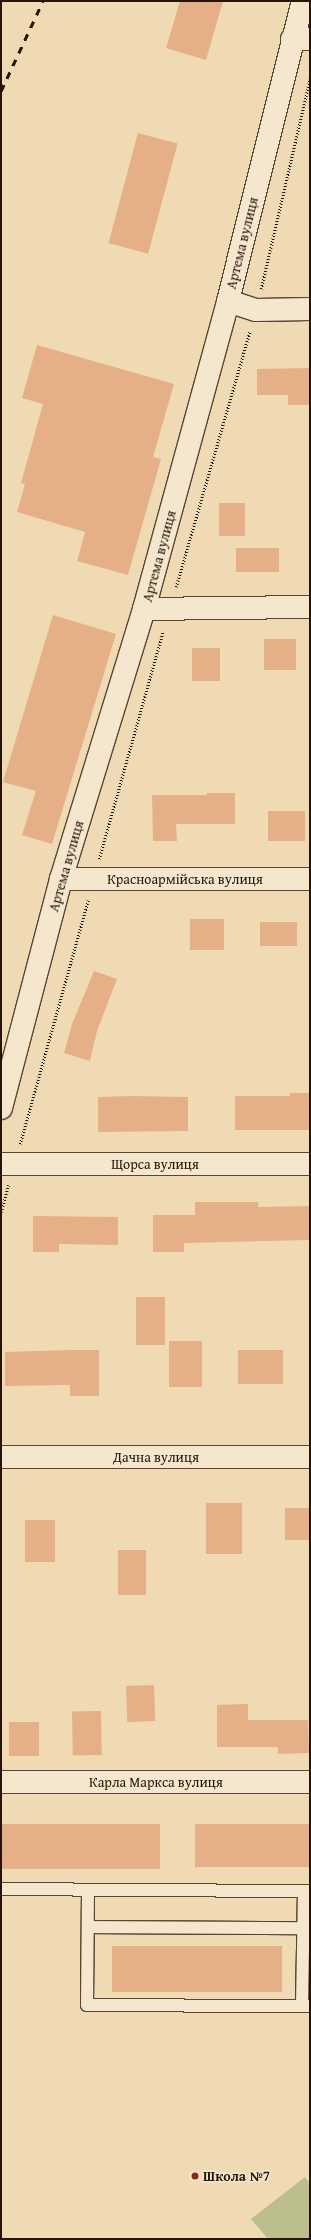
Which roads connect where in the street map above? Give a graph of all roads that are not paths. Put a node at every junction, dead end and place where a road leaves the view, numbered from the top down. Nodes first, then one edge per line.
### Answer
1 (303, 1) edge
2 (301, 39) edge
3 (228, 301) junction
4 (310, 310) edge
5 (310, 607) edge
6 (144, 609) junction
7 (61, 879) junction
8 (310, 879) edge
9 (1, 1108) edge
10 (7, 1164) edge
11 (310, 1164) edge
12 (1, 1457) edge
13 (310, 1457) edge
14 (1, 1782) edge
15 (310, 1782) edge
16 (1, 1889) edge
17 (88, 1890) junction
18 (307, 1891) edge
19 (88, 1926) junction
20 (303, 1928) junction
21 (306, 2005) edge

1 - 2 street, Артема вулиця
2 - 3 street, Артема вулиця
3 - 4 street
3 - 6 street, Артема вулиця
5 - 6 street
6 - 7 street, Артема вулиця
7 - 8 street, Красноармійська вулиця
7 - 9 street, Артема вулиця
10 - 11 street, Щорса вулиця
12 - 13 street, Дачна вулиця
14 - 15 street, Карла Маркса вулиця
16 - 17 lane
17 - 18 lane
17 - 19 lane
18 - 20 lane
19 - 20 lane
19 - 21 lane
20 - 21 lane

